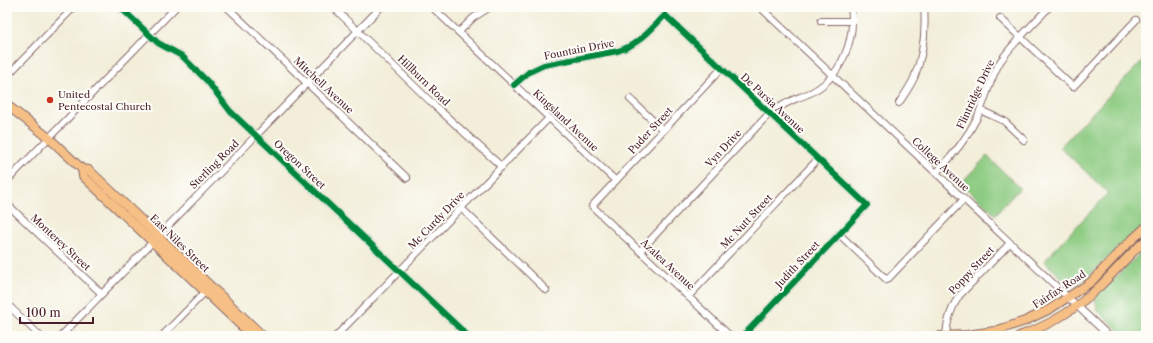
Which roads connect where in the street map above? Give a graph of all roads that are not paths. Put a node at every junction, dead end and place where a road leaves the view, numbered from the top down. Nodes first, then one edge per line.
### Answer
1 (74, 7) edge
2 (120, 7) edge
3 (176, 7) edge
4 (227, 7) edge
5 (333, 7) edge
6 (381, 7) edge
7 (432, 7) edge
8 (490, 7) edge
9 (760, 7) edge
10 (851, 7) edge
11 (924, 7) edge
12 (1049, 7) edge
13 (665, 15) joint
14 (1000, 18) dead end
15 (1136, 20) dead end
16 (852, 21) junction
17 (821, 22) dead end
18 (358, 31) junction
19 (459, 32) junction
20 (149, 35) junction
21 (1020, 38) junction
22 (722, 68) junction
23 (832, 75) junction
24 (7, 76) edge
25 (307, 83) junction
26 (514, 85) junction
27 (630, 99) dead end
28 (899, 103) dead end
29 (7, 105) edge
30 (980, 110) junction
31 (770, 114) junction
32 (549, 118) junction
33 (663, 130) junction
34 (256, 136) junction
35 (48, 138) junction
36 (1024, 140) dead end
37 (818, 159) junction
38 (502, 166) junction
39 (936, 173) junction
40 (407, 178) dead end
41 (7, 181) edge
42 (616, 181) junction
43 (964, 199) junction
44 (7, 204) edge
45 (867, 205) joint
46 (592, 206) joint
47 (461, 208) junction
48 (1146, 227) edge
49 (839, 234) junction
50 (155, 238) junction
51 (1146, 240) edge
52 (1010, 243) junction
53 (640, 251) junction
54 (400, 272) junction
55 (546, 290) dead end
56 (205, 292) junction
57 (102, 294) junction
58 (688, 297) junction
59 (1068, 298) junction
60 (7, 304) edge
61 (1076, 306) junction
62 (243, 318) junction
63 (40, 336) edge
64 (61, 336) edge
65 (162, 336) edge
66 (252, 336) edge
67 (263, 336) edge
68 (336, 336) edge
69 (468, 336) edge
70 (730, 336) edge
71 (743, 336) edge
72 (940, 336) edge
73 (946, 336) edge
74 (1019, 336) edge
75 (1109, 336) edge

1 - 24 street
2 - 20 street, Oregon Street
3 - 20 street
4 - 25 street, Mitchell Avenue
5 - 18 street, Hillburn Road
6 - 18 street, Sterling Road
7 - 19 street, Kingsland Avenue
8 - 19 street
9 - 23 street, College Avenue
10 - 16 street, Vyn Drive
11 - 28 street
12 - 21 street, Flintridge Drive
13 - 22 street, De Parsia Avenue
13 - 26 street, Fountain Drive
14 - 21 street
15 - 21 street
16 - 17 street
16 - 23 street, Vyn Drive
18 - 25 street, Sterling Road
18 - 38 street, Hillburn Road
19 - 26 street, Kingsland Avenue
20 - 34 street, Oregon Street
20 - 35 street
21 - 30 street, Flintridge Drive
22 - 31 street, De Parsia Avenue
22 - 33 street, Puder Street
23 - 31 street, Vyn Drive
23 - 39 street, College Avenue
25 - 34 street, Sterling Road
25 - 40 street, Mitchell Avenue
26 - 32 street, Kingsland Avenue
27 - 33 street
29 - 35 main road, East Niles Street
30 - 36 street
30 - 39 street, Flintridge Drive
31 - 37 street, De Parsia Avenue
31 - 53 street, Vyn Drive
32 - 38 street, Mc Curdy Drive
32 - 42 street, Kingsland Avenue
33 - 42 street, Puder Street
34 - 50 street, Sterling Road
34 - 54 street, Oregon Street
35 - 41 street
35 - 50 main road, East Niles Street
37 - 45 street, De Parsia Avenue
37 - 58 street, Mc Nutt Street
38 - 47 street, Mc Curdy Drive
39 - 43 street, College Avenue
42 - 46 street, Puder Street
43 - 49 street
43 - 52 street, College Avenue
44 - 57 street, Monterey Street
45 - 49 street, Judith Street
46 - 53 street, Azalea Avenue
47 - 54 street, Mc Curdy Drive
47 - 55 street
48 - 59 main road, Fairfax Road
49 - 71 street, Judith Street
50 - 56 main road, East Niles Street
50 - 57 street, Sterling Road
50 - 62 main road, East Niles Street
51 - 61 main road, Fairfax Road
52 - 59 street, College Avenue
52 - 73 street, Poppy Street
53 - 58 street, Azalea Avenue
54 - 68 street, Mc Curdy Drive
54 - 69 street, Oregon Street
56 - 62 main road
56 - 65 street
56 - 66 main road, East Niles Street
57 - 64 street, Sterling Road
58 - 70 street, Azalea Avenue
59 - 61 street, College Avenue
59 - 73 main road, Fairfax Road
60 - 63 street
61 - 74 main road, Fairfax Road
61 - 75 street, College Avenue
62 - 67 main road, East Niles Street
72 - 73 main road, Fairfax Road

